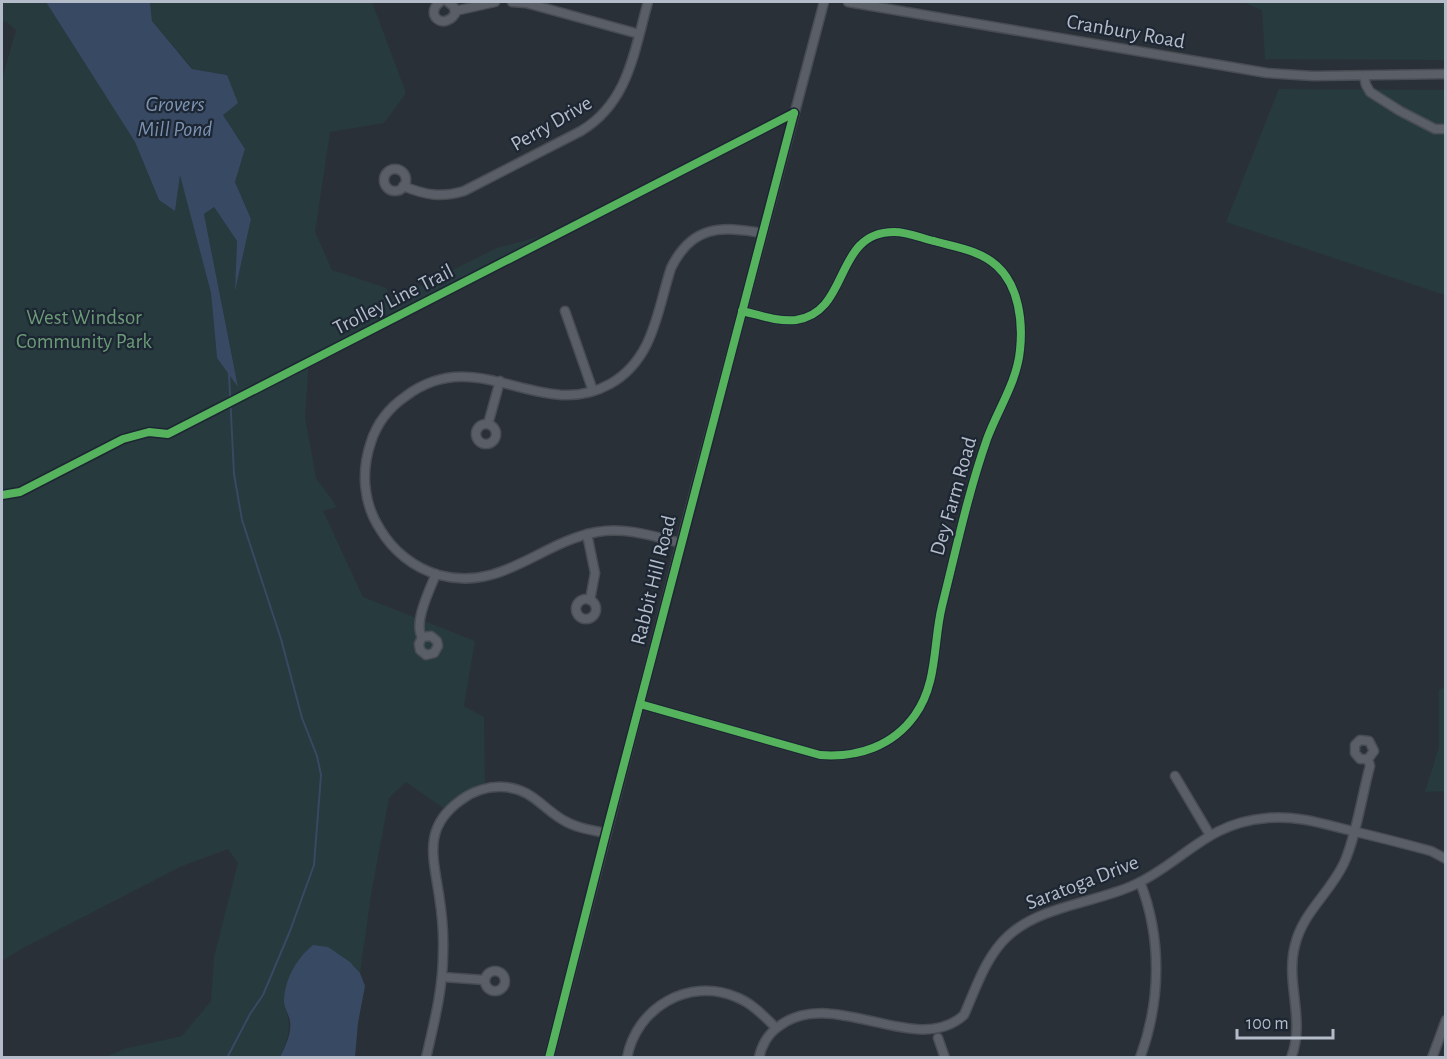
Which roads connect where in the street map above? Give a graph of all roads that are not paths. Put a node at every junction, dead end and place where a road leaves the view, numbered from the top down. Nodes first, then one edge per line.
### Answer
1 (440, 2) edge
2 (448, 2) edge
3 (495, 2) edge
4 (512, 2) edge
5 (648, 2) edge
6 (824, 2) edge
7 (848, 2) edge
8 (455, 11) junction
9 (639, 34) junction
10 (1446, 74) edge
11 (1364, 76) junction
12 (1446, 129) edge
13 (404, 186) dead end
14 (762, 233) junction
15 (565, 311) dead end
16 (742, 311) junction
17 (500, 381) junction
18 (593, 391) junction
19 (488, 424) dead end
20 (586, 534) junction
21 (681, 543) junction
22 (436, 574) junction
23 (590, 600) dead end
24 (422, 637) dead end
25 (640, 704) junction
26 (1368, 759) dead end
27 (1175, 776) dead end
28 (1353, 831) junction
29 (606, 833) junction
30 (1210, 835) junction
31 (1446, 859) edge
32 (1140, 882) junction
33 (442, 977) junction
34 (485, 980) dead end
35 (1446, 1020) edge
36 (776, 1028) junction
37 (900, 1037) dead end
38 (938, 1038) junction
39 (928, 1040) dead end
40 (426, 1058) edge
41 (549, 1058) edge
42 (627, 1058) edge
43 (759, 1058) edge
44 (945, 1058) edge
45 (1140, 1058) edge
46 (1291, 1058) edge
47 (1432, 1058) edge

1 - 8 street
2 - 8 street
3 - 8 street
4 - 9 street
5 - 9 street, Perry Drive
6 - 14 street, Rabbit Hill Road
7 - 11 street, Cranbury Road
9 - 13 street, Perry Drive
10 - 11 street, Cranbury Road
11 - 12 street
14 - 16 street, Rabbit Hill Road
14 - 18 street
15 - 18 street
16 - 21 street, Rabbit Hill Road
16 - 25 street, Dey Farm Road
17 - 18 street
17 - 19 street
17 - 22 street
20 - 21 street
20 - 22 street
20 - 23 street
21 - 25 street, Rabbit Hill Road
22 - 24 street
25 - 29 street, Rabbit Hill Road
26 - 28 street
27 - 30 street
28 - 30 street, Saratoga Drive
28 - 31 street, Saratoga Drive
28 - 46 street
29 - 33 street
29 - 41 street, Rabbit Hill Road
30 - 32 street, Saratoga Drive
32 - 38 street, Saratoga Drive
32 - 45 street
33 - 34 street
33 - 40 street
35 - 47 street
36 - 37 street
36 - 42 street
36 - 43 street
38 - 39 street, Saratoga Drive
38 - 44 street

